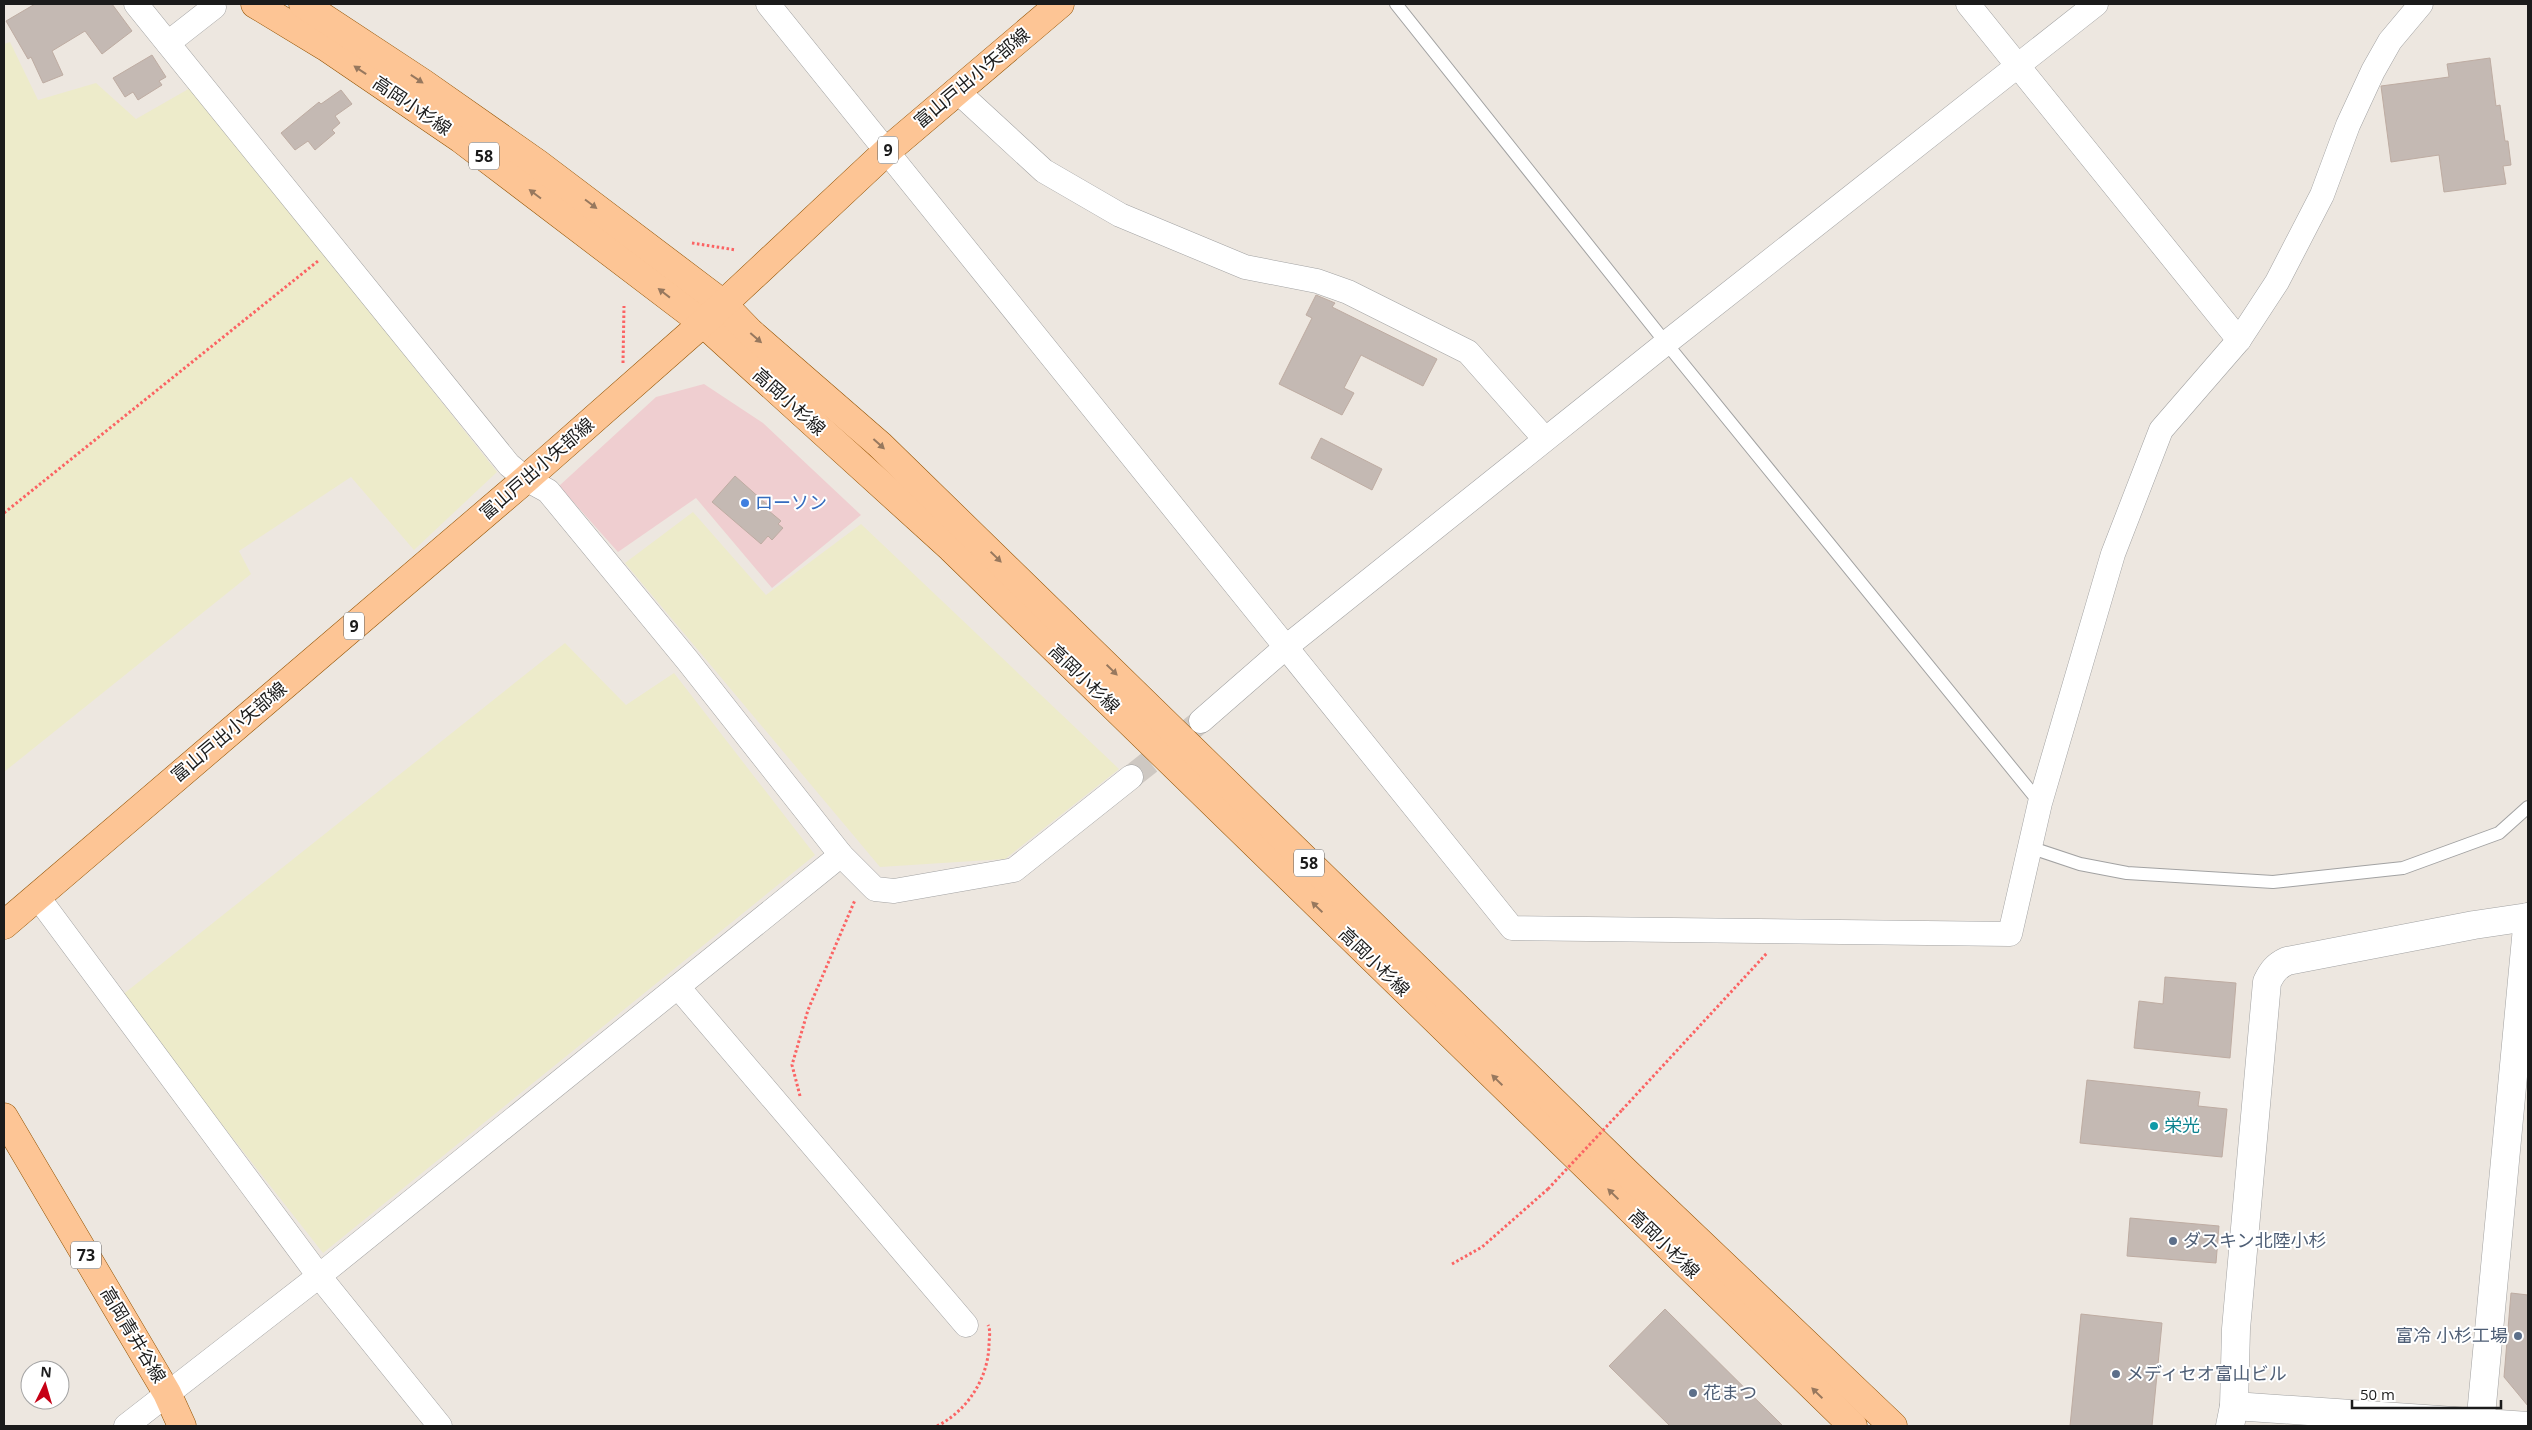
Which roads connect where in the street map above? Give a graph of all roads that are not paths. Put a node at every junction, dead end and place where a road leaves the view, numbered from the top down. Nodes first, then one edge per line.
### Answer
1 (136, 4) edge
2 (255, 4) edge
3 (303, 4) edge
4 (768, 4) edge
5 (1060, 4) edge
6 (1396, 4) edge
7 (1968, 4) edge
8 (2096, 4) edge
9 (2421, 4) edge
10 (214, 7) dead end
11 (168, 43) junction
12 (2018, 66) junction
13 (956, 90) junction
14 (888, 150) junction
15 (722, 304) junction
16 (702, 323) junction
17 (2239, 340) junction
18 (1666, 343) junction
19 (1545, 439) junction
20 (526, 479) junction
21 (1286, 647) junction
22 (1201, 721) tunnel mouth
23 (1131, 777) tunnel mouth
24 (2040, 803) junction
25 (2528, 807) edge
26 (2028, 846) junction
27 (841, 855) junction
28 (36, 896) junction
29 (2528, 917) edge
30 (4, 925) edge
31 (678, 986) junction
32 (4, 1117) edge
33 (2517, 1176) edge
34 (319, 1276) junction
35 (975, 1323) road end
36 (167, 1393) junction
37 (2232, 1416) edge
38 (2480, 1424) edge
39 (126, 1426) edge
40 (182, 1426) edge
41 (440, 1426) edge
42 (1853, 1426) edge
43 (1893, 1426) edge
44 (2528, 1426) edge

1 - 11 street
16 -> 2 main road, 高岡小杉線 / 58
3 -> 15 main road, 高岡小杉線 / 58
4 - 14 street
5 - 13 main road, 富山戸出小矢部線 / 9
6 - 18 lane
7 - 12 street
8 - 12 street
9 - 17 street
10 - 11 street
11 - 20 street
12 - 17 street
12 - 18 street
13 - 14 main road, 富山戸出小矢部線 / 9
13 - 19 street
14 - 15 main road, 富山戸出小矢部線 / 9
14 - 21 street
15 - 16 main road, 富山戸出小矢部線 / 9
15 -> 43 main road, 高岡小杉線 / 58
16 - 20 main road, 富山戸出小矢部線 / 9
42 -> 16 main road, 高岡小杉線 / 58
17 - 24 street
18 - 19 street
18 - 24 lane
19 - 21 street
20 - 27 street
20 - 28 main road, 富山戸出小矢部線 / 9
21 - 22 street
21 - 26 street
23 - 27 street
24 - 26 street
25 - 26 lane
27 - 31 street
28 - 30 main road, 富山戸出小矢部線 / 9
28 - 34 street
29 - 33 street
29 - 37 street
31 - 34 street
31 - 35 street
32 - 36 main road, 高岡青井谷線 / 73
33 - 38 street
34 - 36 street
34 - 41 street
36 - 39 street
36 - 40 main road, 高岡青井谷線 / 73
37 - 38 street
38 - 44 street

